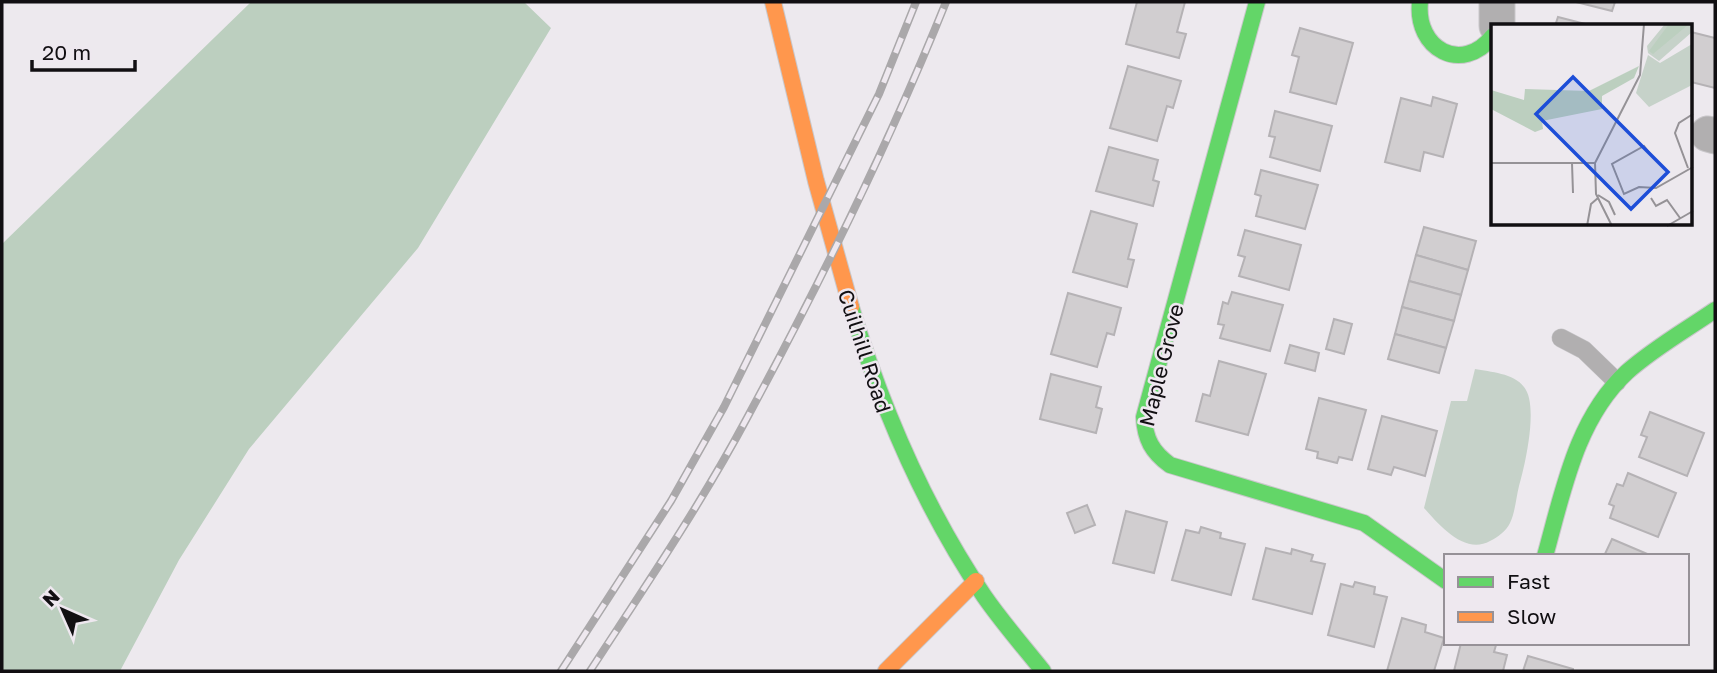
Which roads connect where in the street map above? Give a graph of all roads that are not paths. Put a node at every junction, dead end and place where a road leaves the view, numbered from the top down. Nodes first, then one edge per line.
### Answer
1 (773, 2) edge
2 (1257, 2) edge
3 (1420, 2) edge
4 (1497, 2) edge
5 (1497, 24) edge
6 (1491, 38) edge
7 (1715, 310) edge
8 (1562, 338) dead end
9 (1617, 382) junction
10 (1546, 554) edge
11 (1444, 580) edge
12 (976, 581) junction
13 (1040, 668) edge
14 (886, 671) edge

1 - 12 street, Cuilhill Road
2 - 11 street, Maple Grove
3 - 6 street
4 - 5 street
7 - 9 street
8 - 9 lane
9 - 10 street
12 - 13 street, Cuilhill Road
12 - 14 street

